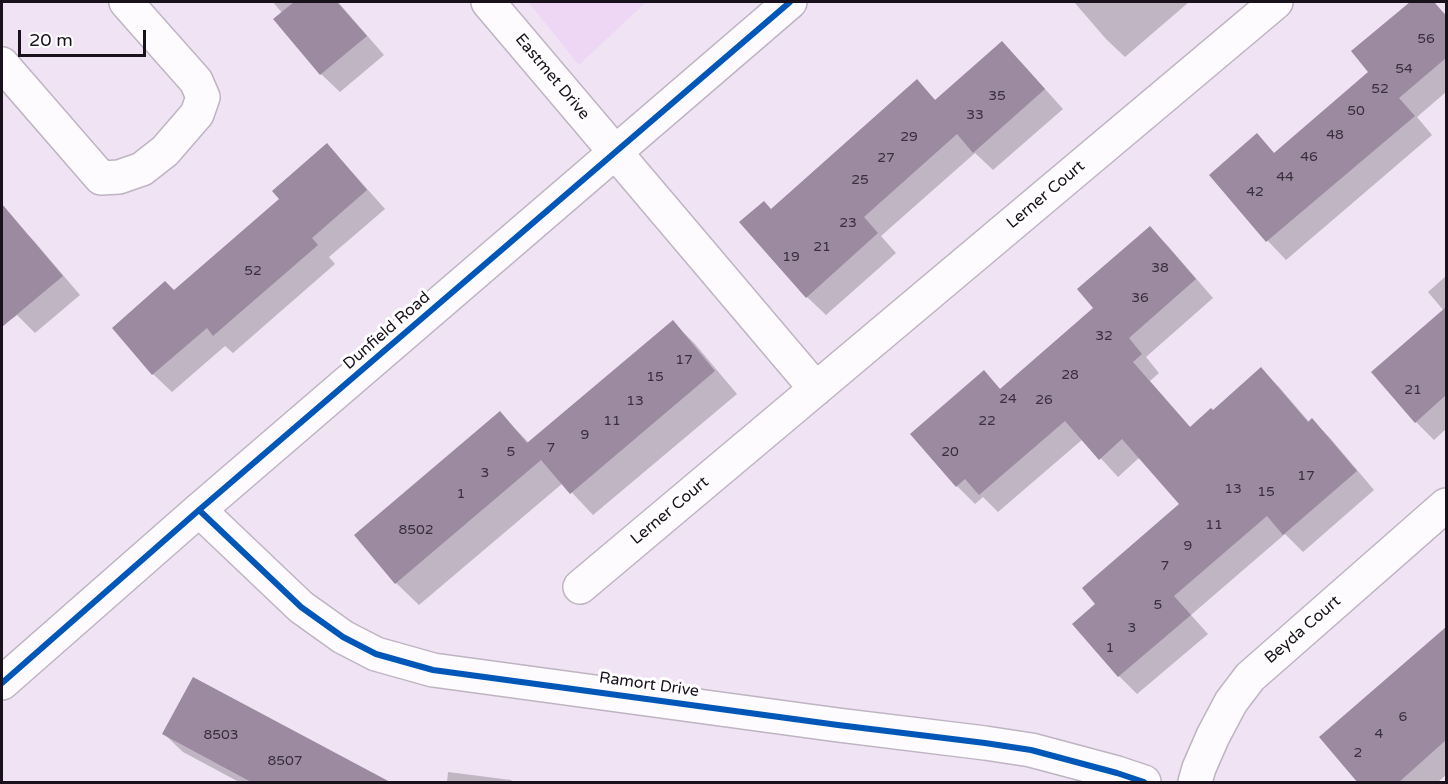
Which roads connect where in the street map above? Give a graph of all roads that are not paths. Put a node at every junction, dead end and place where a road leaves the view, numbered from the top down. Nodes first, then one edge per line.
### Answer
1 (126, 2) edge
2 (488, 2) edge
3 (790, 2) edge
4 (1276, 2) edge
5 (2, 64) edge
6 (616, 153) junction
7 (816, 389) junction
8 (1446, 505) edge
9 (199, 510) junction
10 (580, 587) dead end
11 (2, 683) edge
12 (1144, 783) edge
13 (1195, 783) edge

1 - 5 street
2 - 6 street, Eastmet Drive
3 - 6 street, Dunfield Road
4 - 7 street, Lerner Court
6 - 7 street
6 - 9 street, Dunfield Road
7 - 10 street, Lerner Court
8 - 13 street, Beyda Court
9 - 11 street, Dunfield Road
9 - 12 street, Ramort Drive

